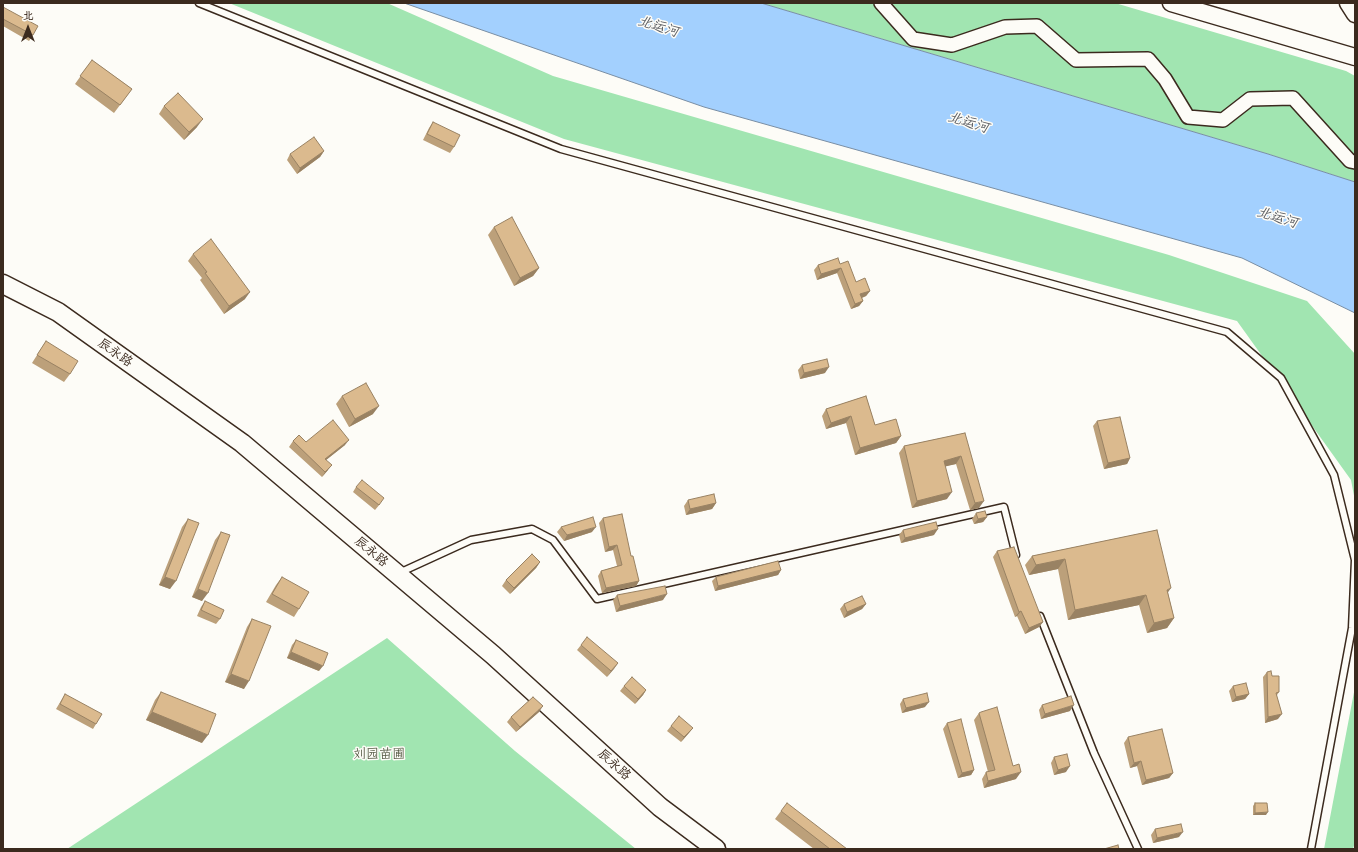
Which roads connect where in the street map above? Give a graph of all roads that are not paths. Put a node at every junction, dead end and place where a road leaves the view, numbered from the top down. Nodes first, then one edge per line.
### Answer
1 (199, 3) edge
2 (881, 3) edge
3 (1171, 3) edge
4 (1348, 3) edge
5 (1355, 14) edge
6 (1355, 57) edge
7 (1355, 162) edge
8 (3, 284) edge
9 (1018, 560) edge
10 (1355, 560) edge
11 (397, 574) junction
12 (1038, 612) edge
13 (716, 849) edge
14 (1138, 849) edge
15 (1311, 849) edge

1 - 10 lane
2 - 7 street
3 - 6 street
4 - 5 street
8 - 11 main road, 辰永路
9 - 11 lane
10 - 15 lane
11 - 13 main road, 辰永路
12 - 14 lane

